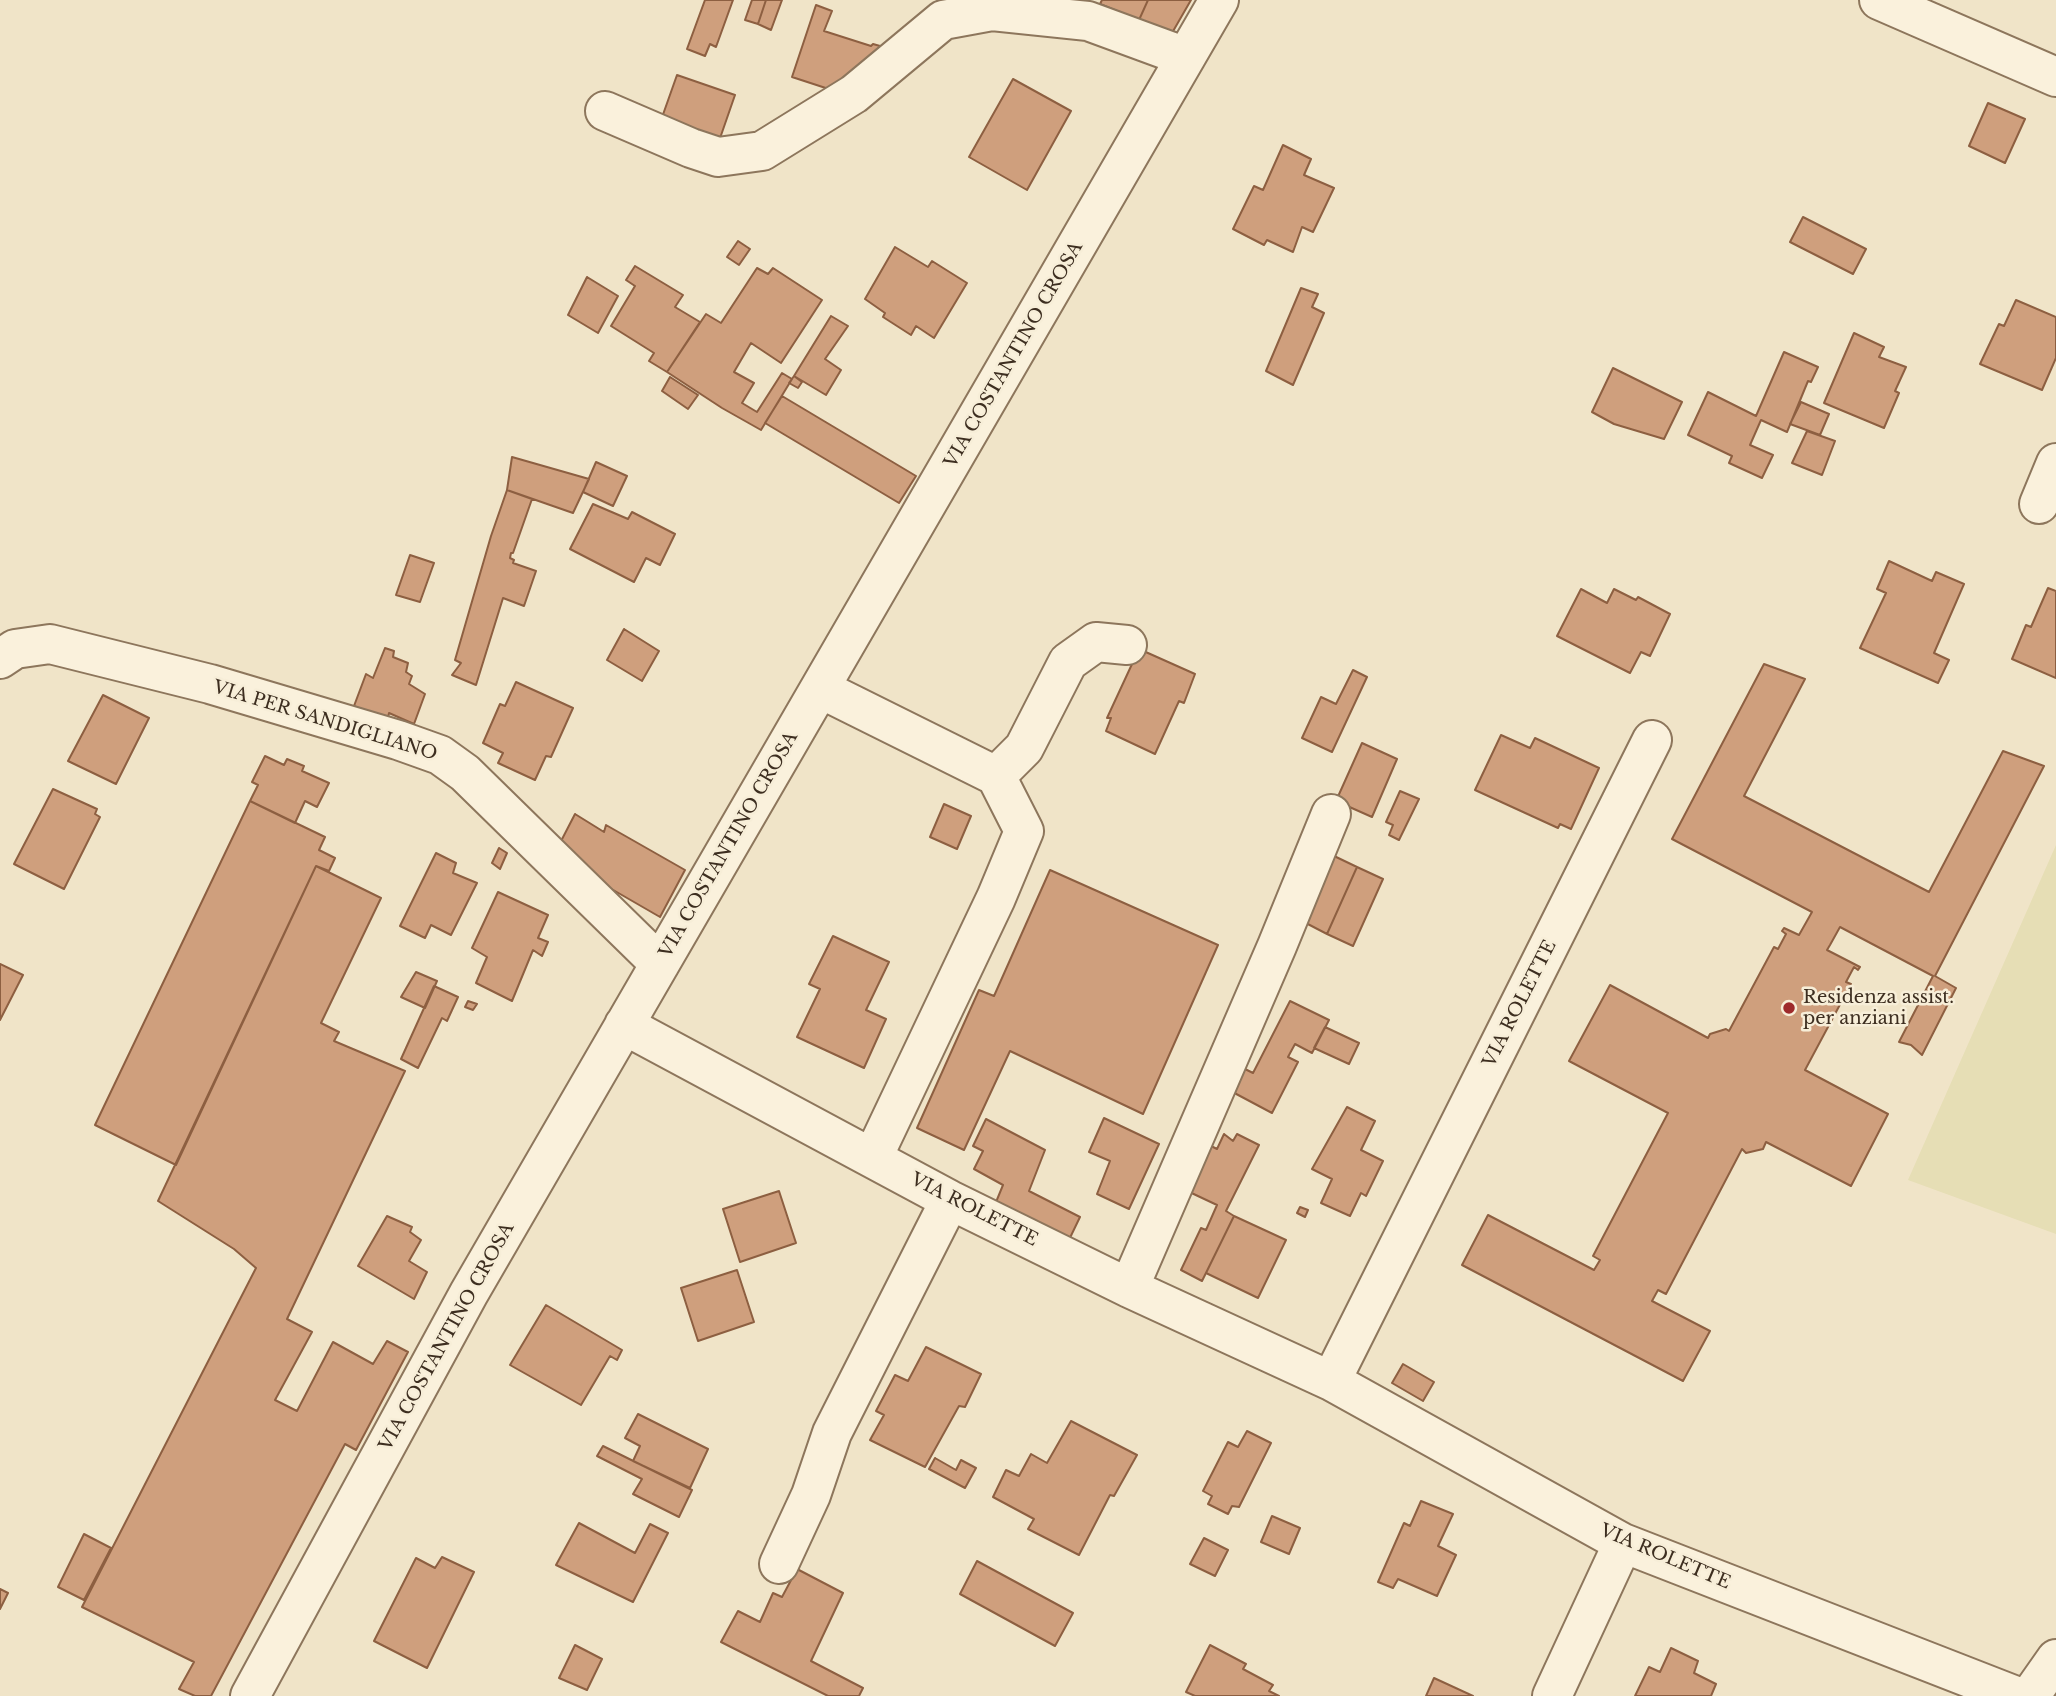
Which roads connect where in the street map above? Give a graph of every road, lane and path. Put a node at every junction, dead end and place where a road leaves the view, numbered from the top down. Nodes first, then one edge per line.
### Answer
1 (1219, 0) edge
2 (1879, 0) edge
3 (1186, 57) junction
4 (2056, 77) edge
5 (605, 111) dead end
6 (2056, 463) edge
7 (2039, 504) dead end
8 (1127, 645) dead end
9 (0, 659) edge
10 (821, 689) junction
11 (1653, 740) dead end
12 (996, 776) junction
13 (1331, 814) dead end
14 (660, 964) junction
15 (624, 1026) junction
16 (873, 1157) junction
17 (950, 1200) junction
18 (1129, 1288) junction
19 (1331, 1381) junction
20 (1623, 1543) junction
21 (779, 1564) dead end
22 (2056, 1659) edge
23 (250, 1696) edge
24 (1552, 1696) edge
25 (2016, 1696) edge
26 (2029, 1696) edge

1 - 3 street, VIA COSTANTINO CROSA
2 - 4 street
3 - 5 street
3 - 10 street, VIA COSTANTINO CROSA
6 - 7 street
8 - 12 street
9 - 14 street, VIA PER SANDIGLIANO
10 - 12 street
10 - 14 street, VIA COSTANTINO CROSA
11 - 19 street, VIA ROLETTE
12 - 16 street
13 - 18 street
14 - 15 street, VIA COSTANTINO CROSA
15 - 16 street, VIA ROLETTE
15 - 23 street, VIA COSTANTINO CROSA
16 - 17 street, VIA ROLETTE
17 - 18 street, VIA ROLETTE
17 - 21 street
18 - 19 street, VIA ROLETTE
19 - 20 street, VIA ROLETTE
20 - 24 street
20 - 25 street, VIA ROLETTE
22 - 26 street

